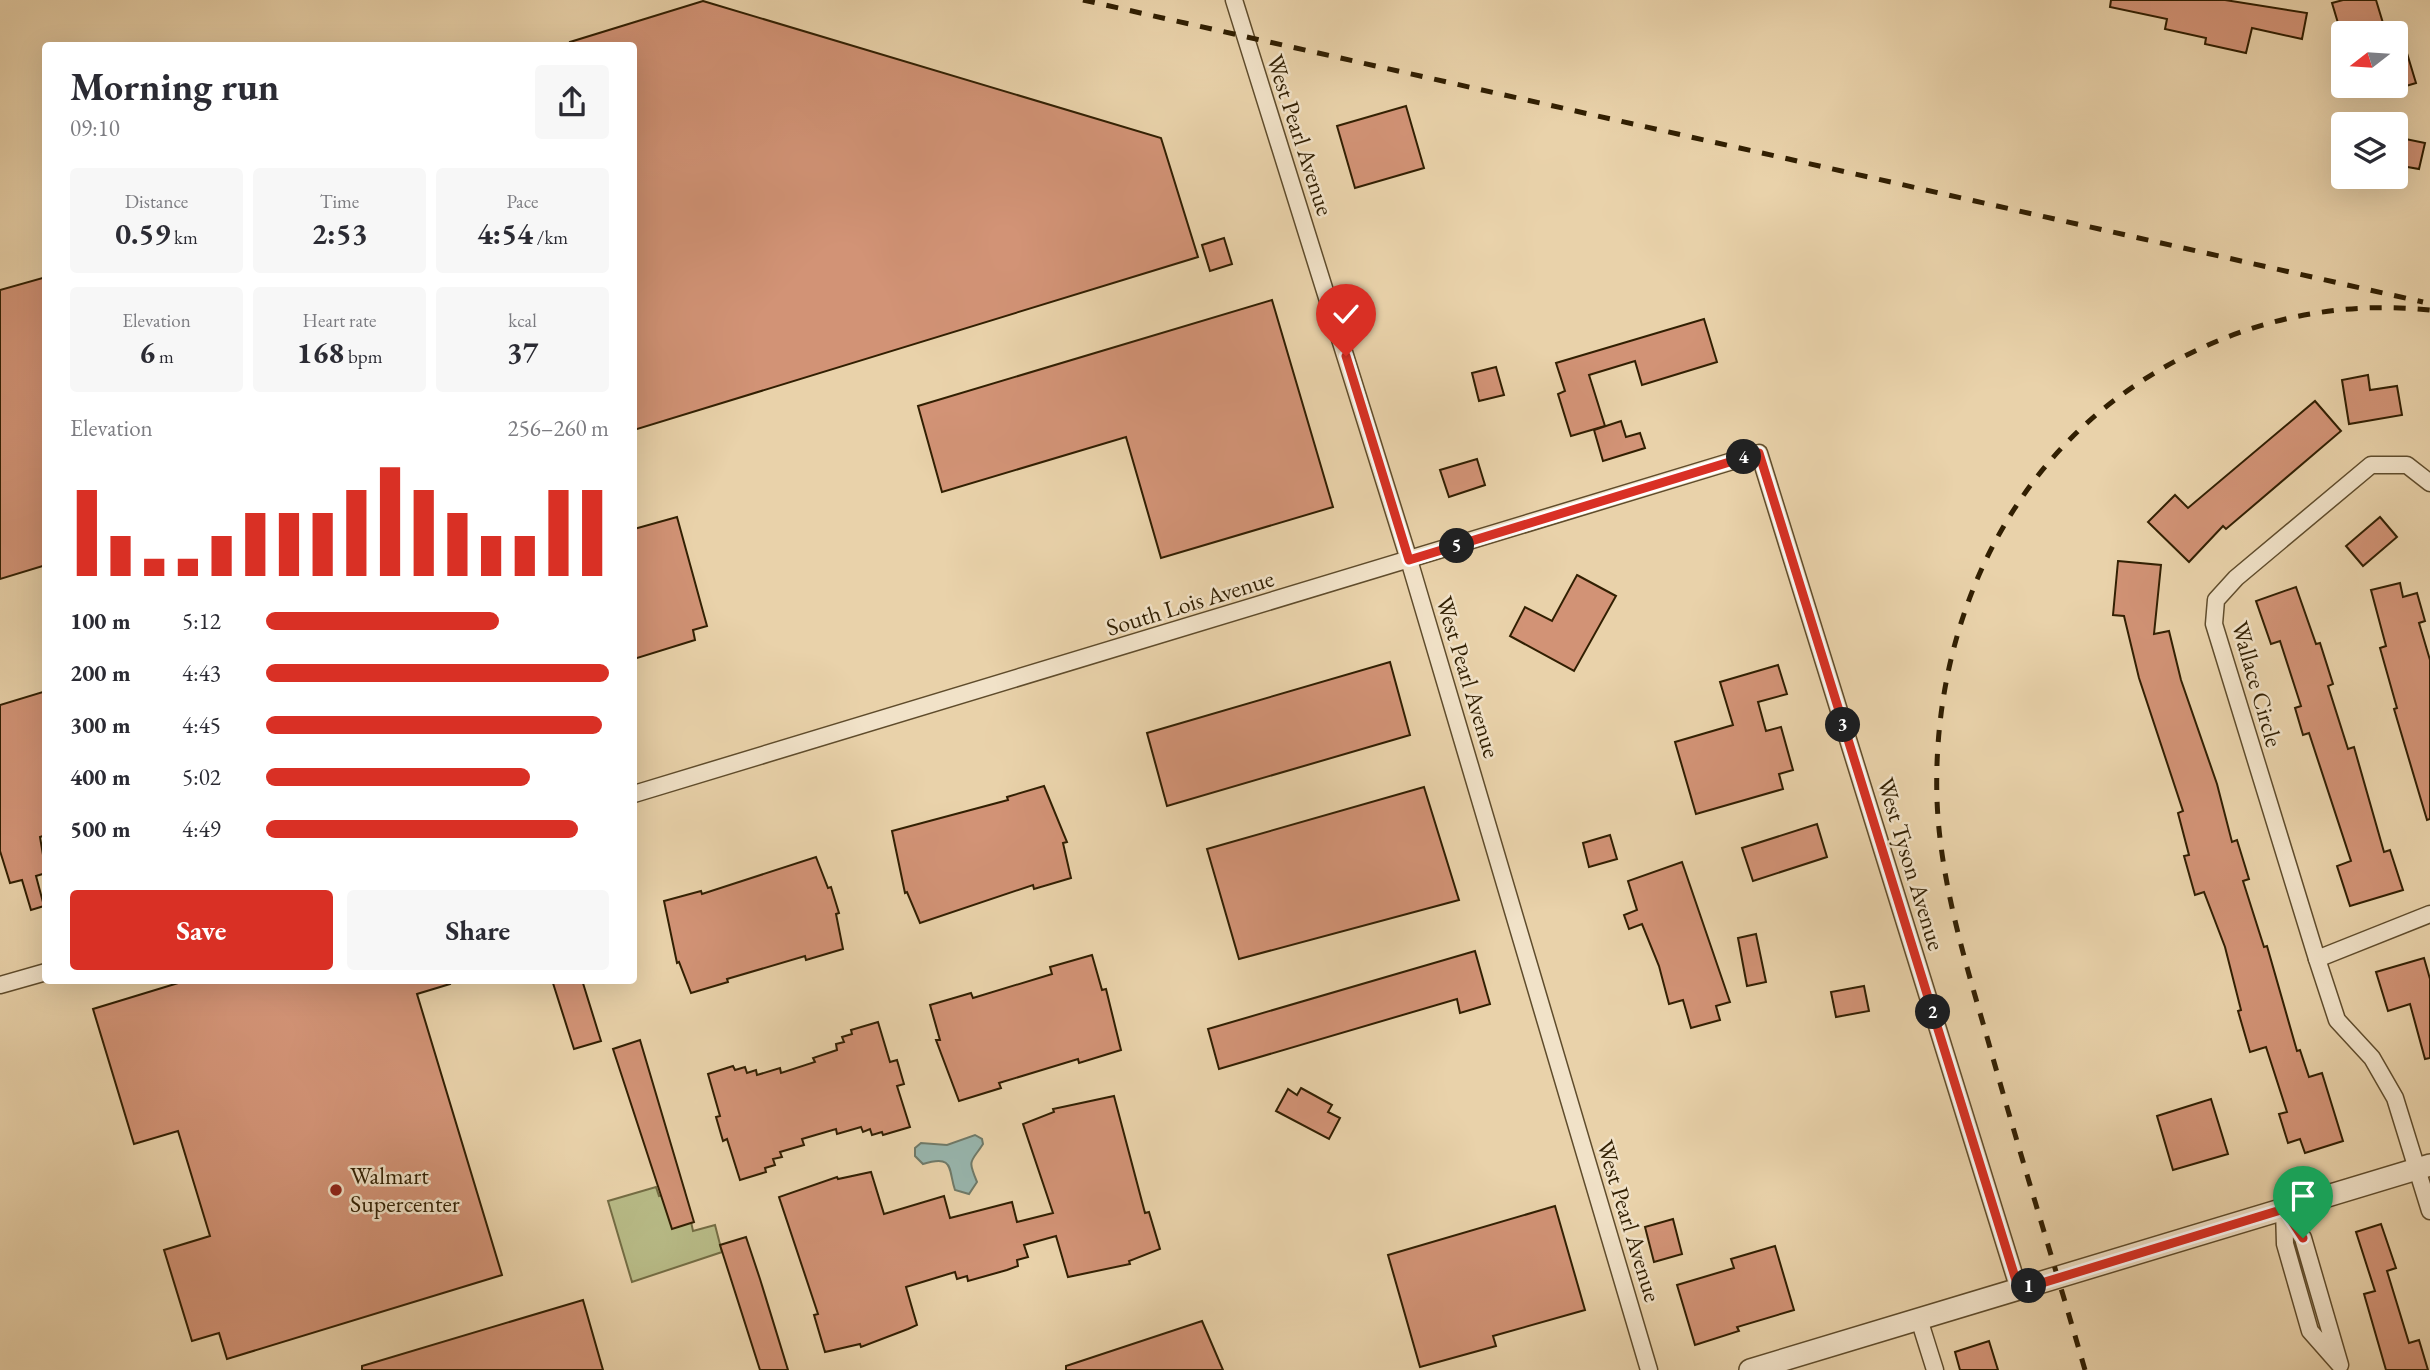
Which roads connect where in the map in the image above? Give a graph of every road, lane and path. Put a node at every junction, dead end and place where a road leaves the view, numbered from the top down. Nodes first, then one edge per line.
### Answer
1 (1234, 0) edge
2 (1759, 453) joint
3 (2430, 483) edge
4 (1409, 560) junction
5 (637, 793) edge
6 (2430, 914) edge
7 (2317, 959) junction
8 (42, 973) edge
9 (0, 985) edge
10 (2424, 1166) edge
11 (2284, 1209) junction
12 (2430, 1211) edge
13 (2019, 1290) junction
14 (2321, 1299) junction
15 (2302, 1305) junction
16 (1919, 1319) junction
17 (2341, 1367) edge
18 (1649, 1370) edge
19 (1750, 1370) edge
20 (1935, 1370) edge

1 - 4 street, West Pearl Avenue
2 - 4 street, South Lois Avenue
2 - 13 street, West Tyson Avenue
3 - 7 street, Wallace Circle
4 - 5 street, South Lois Avenue
4 - 18 street, West Pearl Avenue
6 - 7 street
7 - 10 street, Wallace Circle
8 - 9 street
10 - 11 street
10 - 12 street, Wallace Circle
11 - 13 street
11 - 14 street
11 - 15 street
13 - 16 street
14 - 15 street
14 - 17 street
15 - 17 street
16 - 19 street
16 - 20 street

